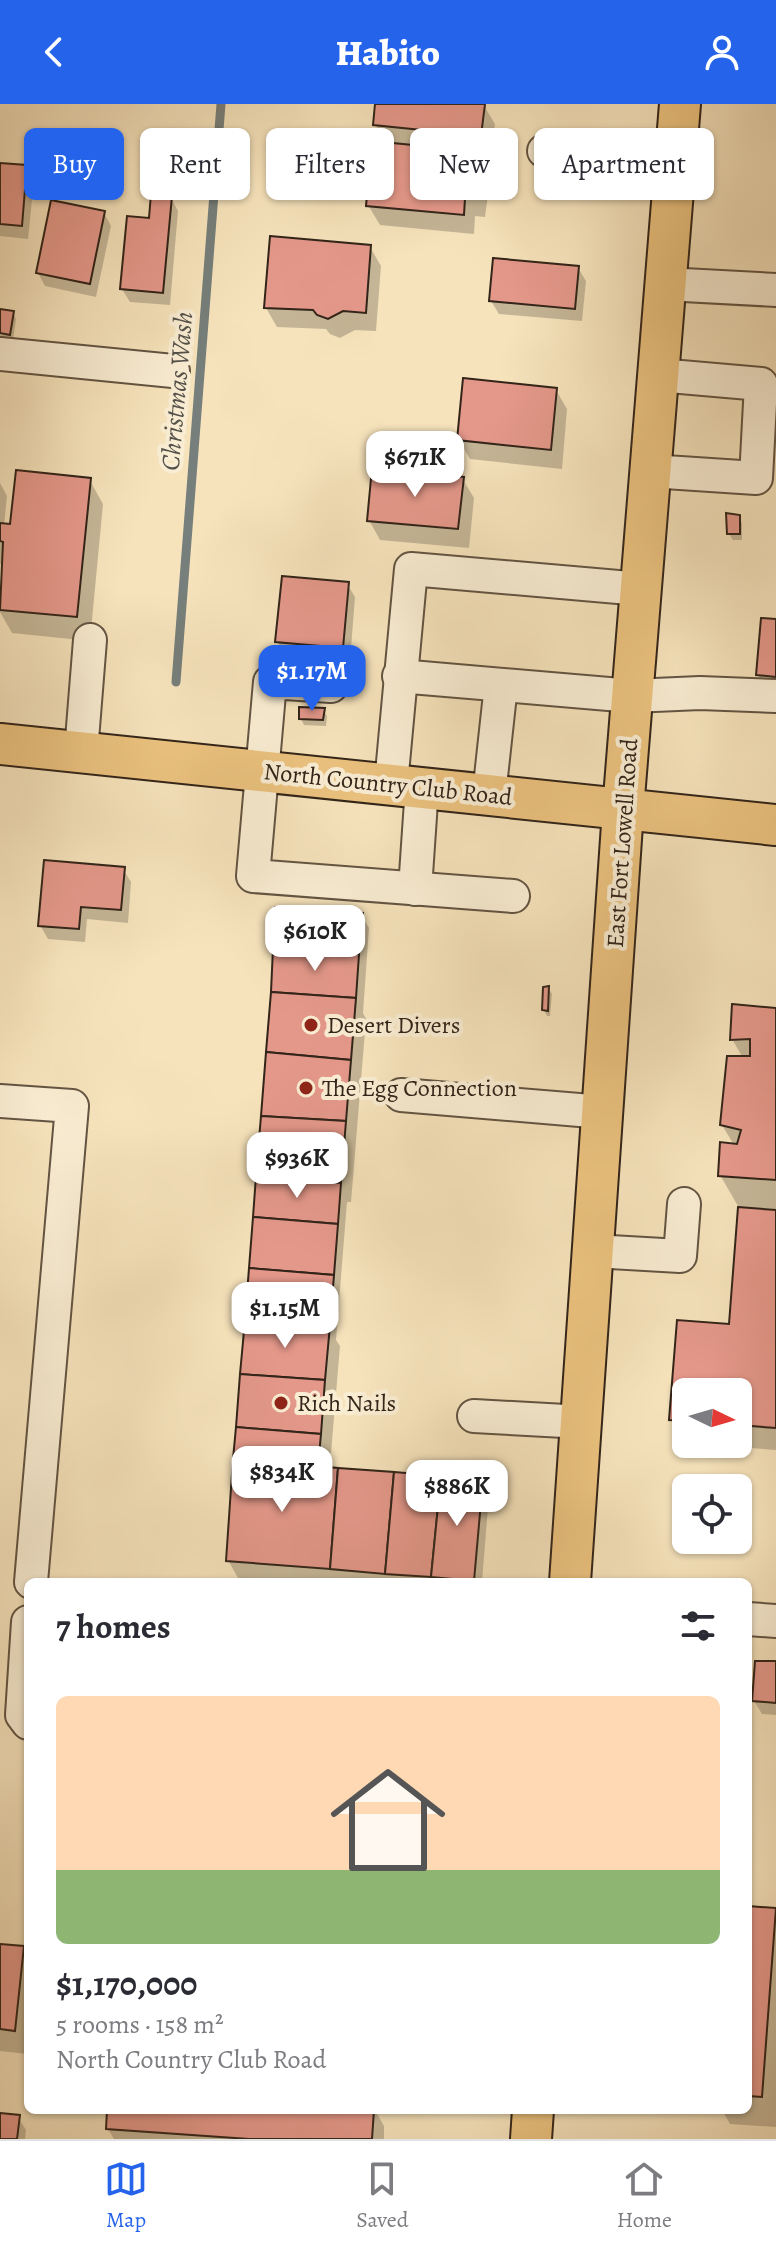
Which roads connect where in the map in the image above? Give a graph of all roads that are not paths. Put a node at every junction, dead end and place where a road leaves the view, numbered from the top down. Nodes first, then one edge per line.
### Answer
1 (680, 104) edge
2 (678, 128) edge
3 (672, 200) edge
4 (665, 284) junction
5 (776, 290) edge
6 (0, 354) edge
7 (173, 371) dead end
8 (658, 375) junction
9 (771, 380) edge
10 (650, 471) junction
11 (769, 484) edge
12 (641, 589) junction
13 (90, 640) dead end
14 (399, 676) junction
15 (501, 685) junction
16 (331, 686) dead end
17 (632, 696) junction
18 (776, 696) edge
19 (0, 744) edge
20 (81, 752) junction
21 (261, 770) junction
22 (406, 786) junction
23 (489, 795) junction
24 (623, 810) junction
25 (776, 825) edge
26 (415, 889) junction
27 (513, 896) dead end
28 (401, 1095) dead end
29 (0, 1101) edge
30 (603, 1112) junction
31 (684, 1204) dead end
32 (593, 1251) junction
33 (474, 1416) dead end
34 (583, 1422) junction
35 (31, 1578) edge
36 (570, 1578) edge
37 (752, 1619) edge
38 (776, 1621) edge
39 (24, 1638) edge
40 (12, 1685) edge
41 (24, 1718) edge
42 (533, 2114) edge
43 (531, 2139) edge

1 - 2 main road, East Fort Lowell Road
3 - 4 main road, East Fort Lowell Road
4 - 5 street
4 - 8 main road, East Fort Lowell Road
6 - 7 street
8 - 9 street
8 - 10 main road, East Fort Lowell Road
9 - 11 street
10 - 11 street
10 - 12 main road, East Fort Lowell Road
12 - 14 street
12 - 17 main road, East Fort Lowell Road
13 - 20 street
14 - 15 street
14 - 22 street
15 - 17 street
15 - 23 street
16 - 21 street
17 - 18 street
17 - 24 main road, East Fort Lowell Road
19 - 20 main road, North Country Club Road
20 - 21 main road, North Country Club Road
21 - 22 main road, North Country Club Road
21 - 26 street
22 - 23 main road, North Country Club Road
22 - 26 street
23 - 24 main road, North Country Club Road
24 - 25 main road, North Country Club Road
24 - 30 main road, East Fort Lowell Road
26 - 27 street
28 - 30 street
29 - 35 street
30 - 32 main road, East Fort Lowell Road
31 - 32 street
32 - 34 main road, East Fort Lowell Road
33 - 34 street
34 - 36 main road, East Fort Lowell Road
37 - 38 street
39 - 40 street
40 - 41 street
42 - 43 main road

